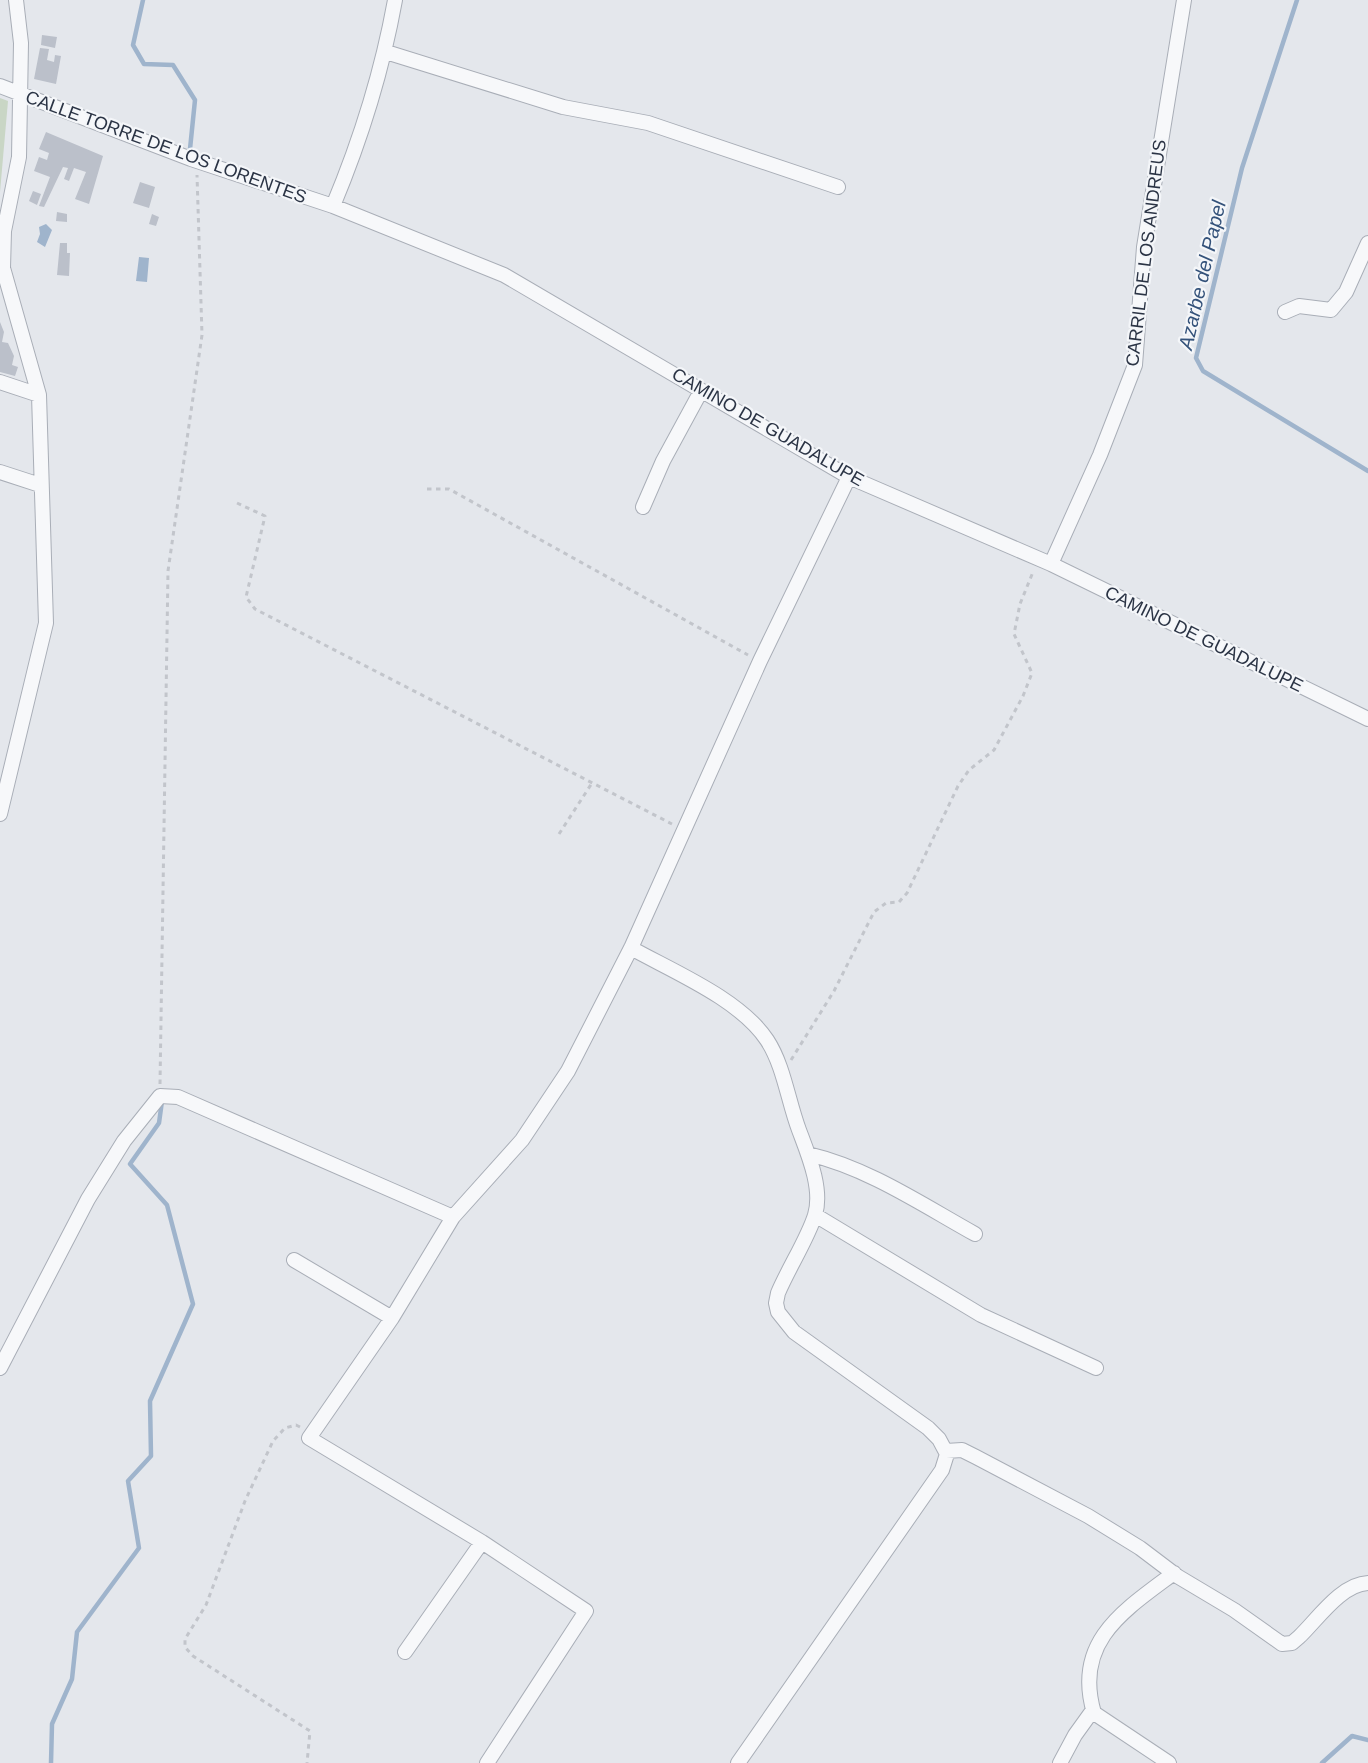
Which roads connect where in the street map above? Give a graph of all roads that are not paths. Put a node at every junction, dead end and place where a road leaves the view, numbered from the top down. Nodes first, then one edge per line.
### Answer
1 (16, 0) edge
2 (395, 0) edge
3 (1184, 0) edge
4 (386, 52) junction
5 (0, 86) edge
6 (20, 94) junction
7 (838, 187) dead end
8 (333, 206) junction
9 (1368, 243) edge
10 (1285, 312) dead end
11 (0, 382) edge
12 (701, 391) junction
13 (39, 395) junction
14 (0, 472) edge
15 (849, 477) junction
16 (40, 485) junction
17 (643, 507) dead end
18 (1051, 564) junction
19 (1368, 719) edge
20 (0, 814) edge
21 (631, 948) junction
22 (808, 1154) junction
23 (815, 1215) junction
24 (453, 1217) junction
25 (975, 1234) dead end
26 (294, 1260) dead end
27 (392, 1318) junction
28 (0, 1368) edge
29 (1096, 1368) dead end
30 (946, 1451) junction
31 (482, 1542) junction
32 (1174, 1573) junction
33 (1368, 1583) edge
34 (405, 1652) dead end
35 (1093, 1710) junction
36 (487, 1763) edge
37 (738, 1763) edge
38 (1060, 1763) edge
39 (1169, 1763) edge

1 - 6 street
2 - 4 street
3 - 18 street, CARRIL DE LOS ANDREUS
4 - 7 street
4 - 8 street
5 - 6 street, CALLE TORRE DE LOS LORENTES
6 - 8 street, CALLE TORRE DE LOS LORENTES
6 - 13 street
8 - 12 street, CAMINO DE GUADALUPE
9 - 10 street
11 - 13 street
12 - 15 street, CAMINO DE GUADALUPE
12 - 17 street
13 - 16 street
14 - 16 street
15 - 18 street, CAMINO DE GUADALUPE
15 - 21 street
16 - 20 street
18 - 19 street, CAMINO DE GUADALUPE
21 - 22 street
21 - 24 street
22 - 23 street
22 - 25 street
23 - 29 street
23 - 30 street
24 - 27 street
24 - 28 street
26 - 27 street
27 - 31 street
30 - 32 street
30 - 37 street
31 - 34 street
31 - 36 street
32 - 33 street
32 - 35 street
35 - 38 street
35 - 39 street

